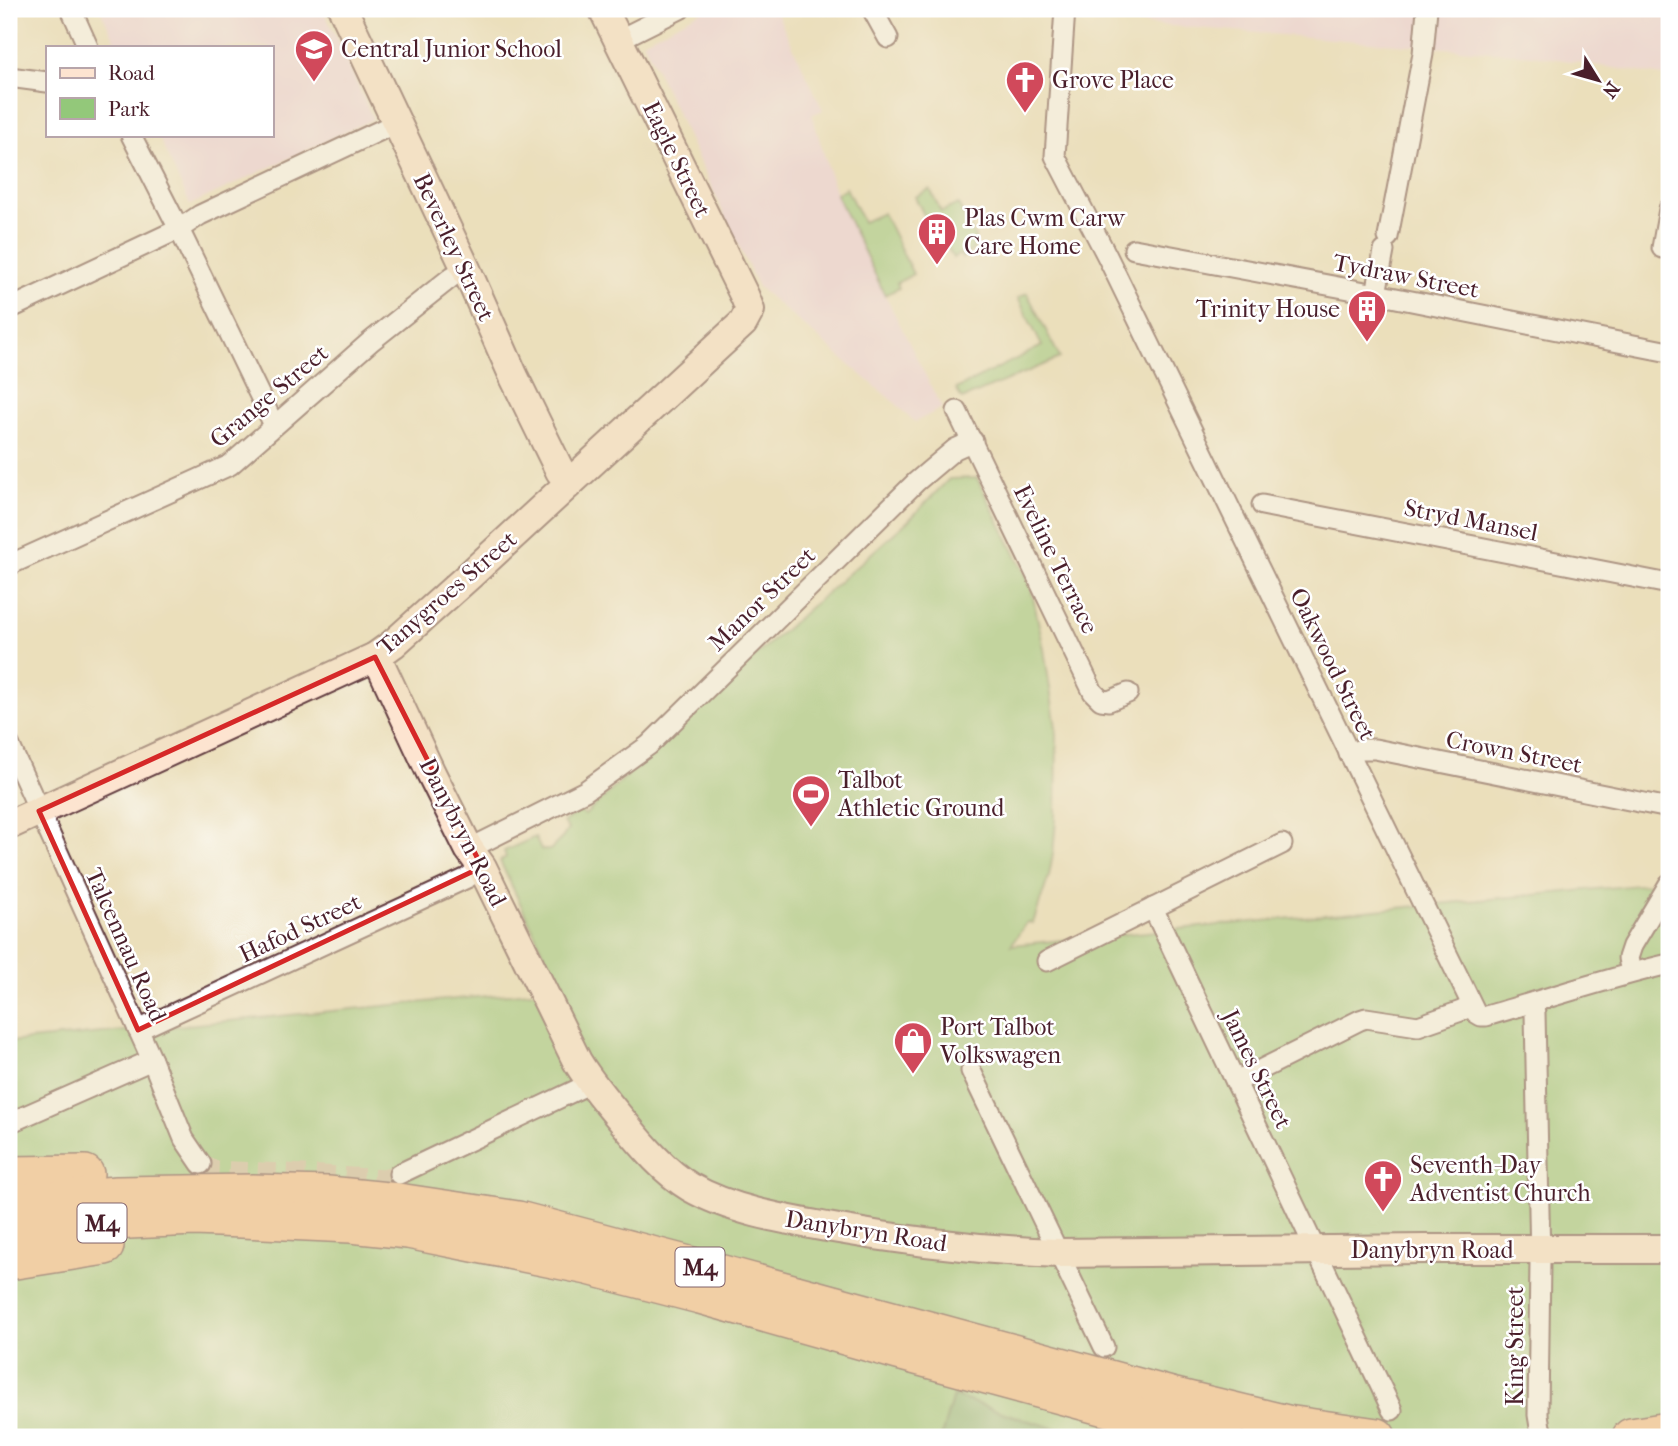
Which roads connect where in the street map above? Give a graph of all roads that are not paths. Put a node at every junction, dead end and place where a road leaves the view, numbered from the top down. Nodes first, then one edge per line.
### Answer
1 (71, 9) edge
2 (342, 9) edge
3 (603, 9) edge
4 (680, 9) edge
5 (872, 9) edge
6 (1065, 9) edge
7 (1427, 9) edge
8 (888, 38) dead end
9 (618, 40) junction
10 (88, 46) edge
11 (9, 77) edge
12 (46, 82) edge
13 (397, 123) junction
14 (132, 136) edge
15 (1669, 209) edge
16 (179, 229) junction
17 (1662, 248) dead end
18 (1134, 249) dead end
19 (466, 269) junction
20 (1376, 294) junction
21 (9, 309) edge
22 (750, 310) joint
23 (1669, 352) edge
24 (957, 411) dead end
25 (274, 425) junction
26 (973, 441) junction
27 (569, 483) junction
28 (1262, 505) dead end
29 (9, 565) edge
30 (1669, 584) edge
31 (375, 657) junction
32 (1128, 693) dead end
33 (9, 744) edge
34 (1349, 754) junction
35 (1669, 808) edge
36 (39, 811) junction
37 (9, 825) edge
38 (1282, 844) dead end
39 (476, 858) junction
40 (1669, 884) edge
41 (1153, 908) junction
42 (1048, 961) dead end
43 (1669, 964) edge
44 (1632, 972) junction
45 (1533, 1003) junction
46 (1471, 1006) junction
47 (138, 1030) junction
48 (152, 1060) junction
49 (971, 1071) dead end
50 (1236, 1082) junction
51 (591, 1083) junction
52 (9, 1123) edge
53 (399, 1174) tunnel mouth
54 (9, 1175) edge
55 (197, 1191) junction
56 (9, 1203) edge
57 (9, 1234) edge
58 (1540, 1249) junction
59 (1669, 1249) edge
60 (1317, 1250) junction
61 (1059, 1253) junction
62 (9, 1261) edge
63 (1104, 1347) dead end
64 (1385, 1423) edge
65 (1669, 1432) edge
66 (1224, 1437) edge
67 (1544, 1437) edge
68 (1631, 1437) edge

1 - 10 street
2 - 13 street, Beverley Street
3 - 9 street, Eagle Street
4 - 9 street
5 - 8 street
6 - 34 street, Oakwood Street
7 - 20 street
9 - 22 street, Eagle Street
11 - 12 street
13 - 16 street
13 - 19 street, Beverley Street
14 - 16 street
15 - 17 street
16 - 21 street
16 - 25 street
18 - 20 street, Tydraw Street
19 - 25 street, Grange Street
19 - 27 street, Beverley Street
20 - 23 street, Tydraw Street
22 - 27 street, Tanygroes Street
24 - 26 street, Eveline Terrace
25 - 29 street, Grange Street
26 - 32 street, Eveline Terrace
26 - 39 street, Manor Street
27 - 31 street, Tanygroes Street
28 - 30 street, Stryd Mansel
31 - 36 street, Tanygroes Street
31 - 39 street, Danybryn Road
33 - 36 street, Talcennau Road
34 - 35 street, Crown Street
34 - 46 street, Oakwood Street
36 - 37 street, Tanygroes Street
36 - 47 street, Talcennau Road
38 - 41 street
39 - 47 street, Hafod Street
39 - 51 street, Danybryn Road
40 - 44 street
41 - 42 street
41 - 50 street, James Street
43 - 44 street
44 - 45 street
45 - 46 street
45 - 58 street, King Street
46 - 50 street
47 - 48 street, Talcennau Road
48 - 52 street
48 - 55 street, Talcennau Road
49 - 61 street
50 - 60 street, James Street
51 - 53 street
51 - 61 street, Danybryn Road
54 - 55 highway
55 - 56 highway, M4
55 - 57 highway, M4
55 - 62 highway
55 - 64 highway, M4
55 - 66 highway, M4
58 - 59 street, Danybryn Road
58 - 60 street, Danybryn Road
58 - 67 street, King Street
60 - 61 street, Danybryn Road
60 - 64 street, James Street
61 - 63 street
65 - 68 highway

